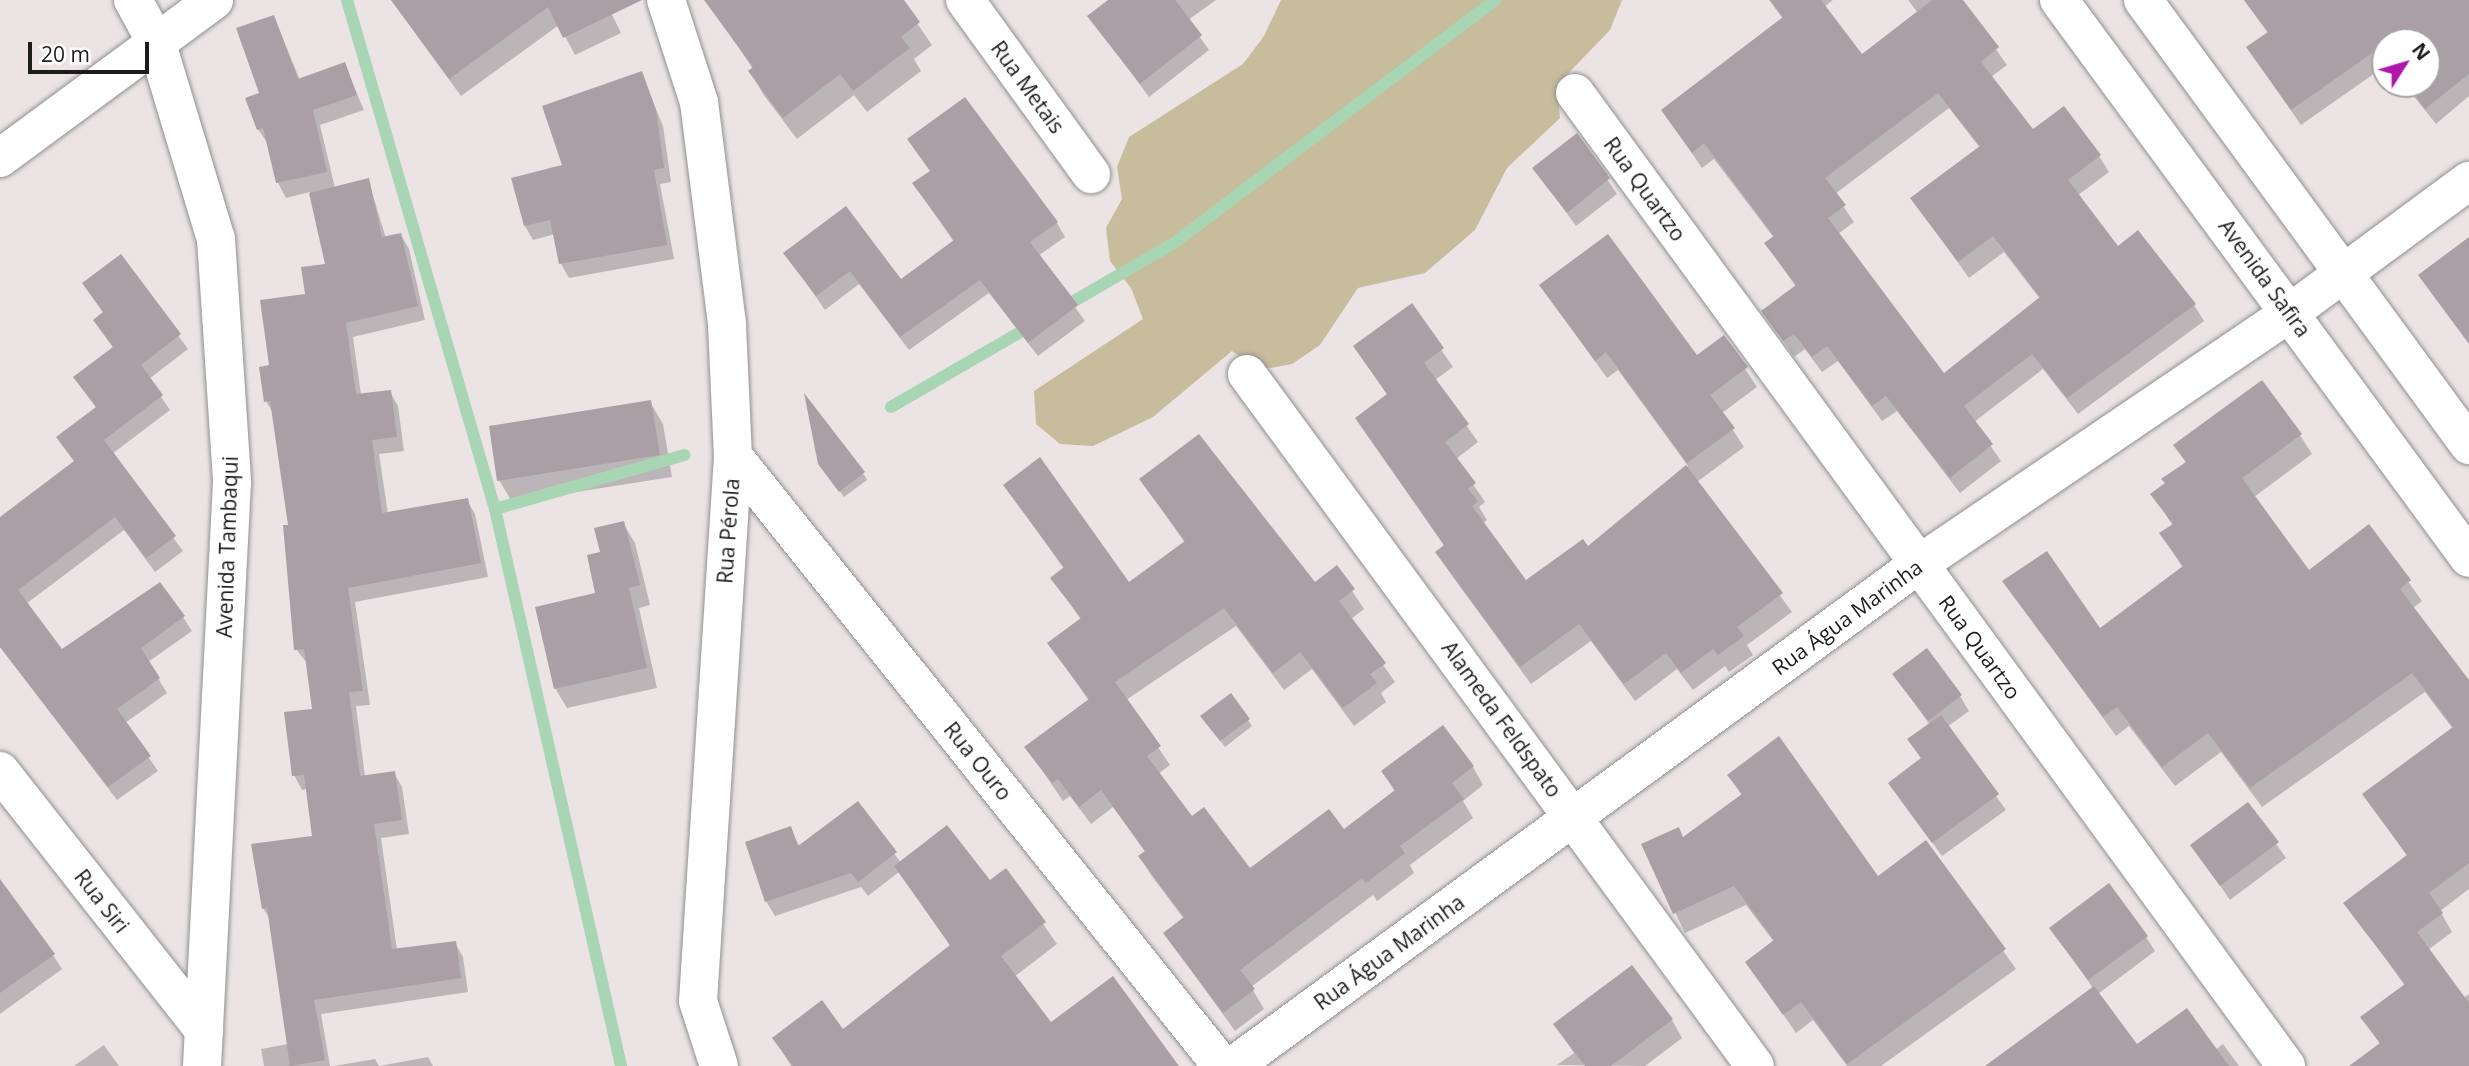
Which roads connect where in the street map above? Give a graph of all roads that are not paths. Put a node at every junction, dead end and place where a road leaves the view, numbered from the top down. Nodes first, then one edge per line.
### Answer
1 (132, 0) edge
2 (214, 0) edge
3 (666, 0) edge
4 (965, 0) edge
5 (2059, 0) edge
6 (2143, 0) edge
7 (157, 44) junction
8 (1575, 93) dead end
9 (0, 158) edge
10 (1091, 174) dead end
11 (2469, 181) edge
12 (2342, 272) junction
13 (2291, 312) junction
14 (1247, 374) dead end
15 (2469, 445) edge
16 (733, 456) junction
17 (2469, 558) edge
18 (1919, 564) junction
19 (0, 771) edge
20 (1574, 817) junction
21 (203, 1048) edge
22 (719, 1066) edge
23 (1222, 1066) edge
24 (1233, 1066) edge
25 (1755, 1066) edge
26 (2286, 1066) edge

1 - 7 street, Avenida Tambaqui
2 - 7 street
3 - 16 street, Rua Pérola
4 - 10 street, Rua Metais
5 - 13 street, Avenida Safira
6 - 12 street
7 - 9 street
7 - 21 street, Avenida Tambaqui
8 - 18 street, Rua Quartzo
11 - 12 street, Rua Água Marinha
12 - 13 street, Rua Água Marinha
12 - 15 street
13 - 17 street, Avenida Safira
13 - 18 street, Rua Água Marinha
14 - 20 street, Alameda Feldspato
16 - 22 street, Rua Pérola
16 - 23 street, Rua Ouro
18 - 20 street, Rua Água Marinha
18 - 26 street, Rua Quartzo
19 - 21 street, Rua Siri
20 - 24 street, Rua Água Marinha
20 - 25 street, Alameda Feldspato

